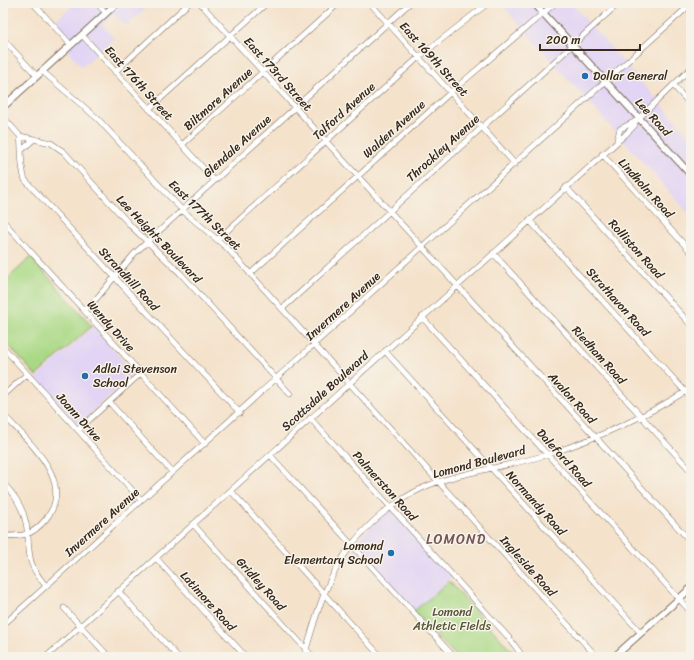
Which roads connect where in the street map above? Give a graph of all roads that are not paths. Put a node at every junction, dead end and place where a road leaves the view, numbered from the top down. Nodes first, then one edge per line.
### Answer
1 (33, 3) edge
2 (97, 3) edge
3 (117, 3) edge
4 (190, 3) edge
5 (200, 3) edge
6 (266, 3) edge
7 (339, 3) edge
8 (370, 3) edge
9 (410, 3) edge
10 (488, 3) edge
11 (534, 3) edge
12 (555, 3) edge
13 (619, 3) edge
14 (691, 4) edge
15 (106, 13) junction
16 (543, 13) junction
17 (387, 22) junction
18 (82, 35) junction
19 (230, 36) junction
20 (3, 39) edge
21 (71, 45) junction
22 (572, 46) junction
23 (418, 57) junction
24 (691, 68) edge
25 (115, 72) junction
26 (263, 72) junction
27 (40, 74) junction
28 (606, 82) junction
29 (673, 85) junction
30 (451, 92) junction
31 (691, 105) edge
32 (3, 107) edge
33 (294, 107) junction
34 (149, 109) junction
35 (3, 117) edge
36 (636, 120) junction
37 (482, 127) junction
38 (20, 136) junction
39 (34, 139) junction
40 (326, 142) junction
41 (182, 145) junction
42 (22, 150) junction
43 (602, 154) junction
44 (515, 164) junction
45 (691, 175) edge
46 (357, 176) junction
47 (214, 180) junction
48 (566, 187) junction
49 (182, 210) junction
50 (389, 211) junction
51 (3, 220) edge
52 (529, 220) junction
53 (218, 239) junction
54 (148, 241) junction
55 (422, 248) junction
56 (691, 252) edge
57 (493, 253) junction
58 (439, 266) joint
59 (250, 274) junction
60 (114, 277) junction
61 (457, 285) junction
62 (84, 310) junction
63 (282, 310) junction
64 (422, 317) junction
65 (691, 326) edge
66 (314, 346) junction
67 (3, 347) edge
68 (385, 351) junction
69 (331, 364) joint
70 (28, 374) junction
71 (140, 374) junction
72 (277, 380) junction
73 (348, 383) junction
74 (691, 388) edge
75 (685, 392) junction
76 (290, 394) dead end
77 (3, 396) edge
78 (691, 398) edge
79 (109, 402) junction
80 (240, 413) junction
81 (3, 414) edge
82 (641, 416) junction
83 (310, 418) junction
84 (78, 430) junction
85 (594, 438) junction
86 (205, 444) junction
87 (270, 454) junction
88 (547, 455) junction
89 (491, 468) junction
90 (691, 471) edge
91 (172, 472) junction
92 (3, 482) edge
93 (438, 482) junction
94 (231, 491) junction
95 (141, 500) junction
96 (392, 508) junction
97 (691, 510) edge
98 (193, 524) junction
99 (3, 536) edge
100 (27, 536) junction
101 (690, 541) edge
102 (352, 544) junction
103 (156, 558) junction
104 (46, 586) junction
105 (691, 588) edge
106 (118, 591) junction
107 (323, 592) junction
108 (678, 599) junction
109 (64, 608) dead end
110 (691, 612) edge
111 (4, 621) edge
112 (81, 625) junction
113 (641, 633) junction
114 (306, 649) junction
115 (46, 657) edge
116 (109, 657) edge
117 (178, 657) edge
118 (246, 657) edge
119 (304, 657) edge
120 (313, 657) edge
121 (381, 657) edge
122 (454, 657) edge
123 (523, 657) edge
124 (597, 657) edge
125 (614, 657) edge

1 - 21 street
2 - 15 street
3 - 15 main road
4 - 25 street
5 - 19 street, East 173rd Street
6 - 19 street
7 - 26 street, Biltmore Avenue
8 - 17 street, East 169th Street
9 - 17 street, Glendale Avenue
10 - 23 street, Talford Avenue
11 - 16 main road, Lee Road
12 - 16 street, Walden Avenue
13 - 22 street, Throckley Avenue
14 - 28 street, Invermere Avenue
15 - 18 main road
16 - 22 main road, Lee Road
16 - 30 street, Walden Avenue
17 - 23 street, East 169th Street
17 - 33 street, Glendale Avenue
18 - 21 main road
18 - 25 street, East 176th Street
19 - 26 street, East 173rd Street
19 - 34 street
20 - 27 street, East 177th Street
21 - 27 main road
22 - 28 main road, Lee Road
22 - 37 street, Throckley Avenue
23 - 30 street, East 169th Street
23 - 40 street, Talford Avenue
24 - 29 street, Scottsdale Boulevard
25 - 34 street, East 176th Street
26 - 33 street, East 173rd Street
26 - 41 street, Biltmore Avenue
27 - 32 main road
27 - 49 street, East 177th Street
28 - 36 main road, Lee Road
28 - 44 street, Invermere Avenue
29 - 31 street
29 - 36 street, Scottsdale Boulevard
30 - 37 street, East 169th Street
30 - 46 street, Walden Avenue
33 - 40 street, East 173rd Street
33 - 47 street, Glendale Avenue
34 - 41 street, East 176th Street
35 - 38 street
36 - 43 street, Scottsdale Boulevard
36 - 45 main road, Lee Road
37 - 44 street, East 169th Street
37 - 50 street, Throckley Avenue
38 - 39 street, Lee Heights Boulevard
38 - 42 street, Strandhill Road
39 - 42 street
39 - 54 street, Lee Heights Boulevard
40 - 46 street, East 173rd Street
40 - 53 street, Talford Avenue
41 - 47 street, East 176th Street
42 - 60 street, Strandhill Road
43 - 48 street, Scottsdale Boulevard
43 - 56 street, Lindholm Road
44 - 55 street, Invermere Avenue
46 - 50 street, East 173rd Street
46 - 59 street, Walden Avenue
47 - 49 street, Glendale Avenue
48 - 52 street, Scottsdale Boulevard
48 - 65 street, Rolliston Road
49 - 53 street, East 177th Street
49 - 54 street, Glendale Avenue
50 - 55 street, East 173rd Street
50 - 63 street, Throckley Avenue
51 - 62 street, Wendy Drive
52 - 57 street, Scottsdale Boulevard
52 - 75 street, Strathavon Road
53 - 59 street, East 177th Street
54 - 60 street, Glendale Avenue
54 - 72 street, Lee Heights Boulevard
55 - 58 street, East 173rd Street
55 - 66 street, Invermere Avenue
57 - 61 street, Scottsdale Boulevard
57 - 82 street, Riedham Road
58 - 61 street, Avalon Road
59 - 63 street, East 177th Street
60 - 62 street, Glendale Avenue
60 - 80 street, Strandhill Road
61 - 64 street, Scottsdale Boulevard
61 - 85 street, Avalon Road
62 - 71 street, Wendy Drive
63 - 66 street, East 177th Street
64 - 68 street, Scottsdale Boulevard
64 - 88 street, Daleford Road
66 - 69 street, East 177th Street
66 - 72 street, Invermere Avenue
67 - 70 street, Joann Drive
68 - 73 street, Scottsdale Boulevard
68 - 89 street, Normandy Road
69 - 73 street, Ingleside Road
70 - 77 street
70 - 84 street, Joann Drive
71 - 79 street
71 - 86 street, Wendy Drive
72 - 76 street, Lee Heights Boulevard
72 - 80 street, Invermere Avenue
73 - 83 street, Scottsdale Boulevard
73 - 93 street, Ingleside Road
74 - 75 street, Lomond Boulevard
75 - 78 street, Strathavon Road
75 - 82 street, Lomond Boulevard
79 - 84 street
79 - 91 street
80 - 86 street, Invermere Avenue
81 - 100 street
82 - 85 street, Lomond Boulevard
82 - 90 street, Riedham Road
83 - 87 street, Scottsdale Boulevard
83 - 96 street, Palmerston Road
84 - 95 street, Joann Drive
85 - 88 street, Lomond Boulevard
85 - 101 street, Avalon Road
86 - 91 street, Invermere Avenue
87 - 94 street, Scottsdale Boulevard
87 - 102 street
88 - 89 street, Lomond Boulevard
88 - 108 street, Daleford Road
89 - 93 street, Lomond Boulevard
89 - 113 street, Normandy Road
91 - 95 street, Invermere Avenue
92 - 100 street
93 - 96 street, Lomond Boulevard
93 - 124 street, Ingleside Road
94 - 98 street, Scottsdale Boulevard
94 - 107 street
95 - 104 street, Invermere Avenue
96 - 102 street, Lomond Boulevard
96 - 123 street, Palmerston Road
97 - 101 street
98 - 103 street, Scottsdale Boulevard
98 - 114 street, Gridley Road
99 - 100 street
100 - 104 street
102 - 107 street, Lomond Boulevard
102 - 122 street
103 - 106 street, Scottsdale Boulevard
103 - 118 street, Latimore Road
104 - 111 street, Invermere Avenue
105 - 108 main road
106 - 112 street, Scottsdale Boulevard
106 - 117 street
107 - 114 street, Lomond Boulevard
107 - 121 street
108 - 110 street, Daleford Road
108 - 113 main road
109 - 112 street
112 - 115 street, Scottsdale Boulevard
112 - 116 street
113 - 125 main road
114 - 119 street, Lomond Boulevard
114 - 120 street, Gridley Road

